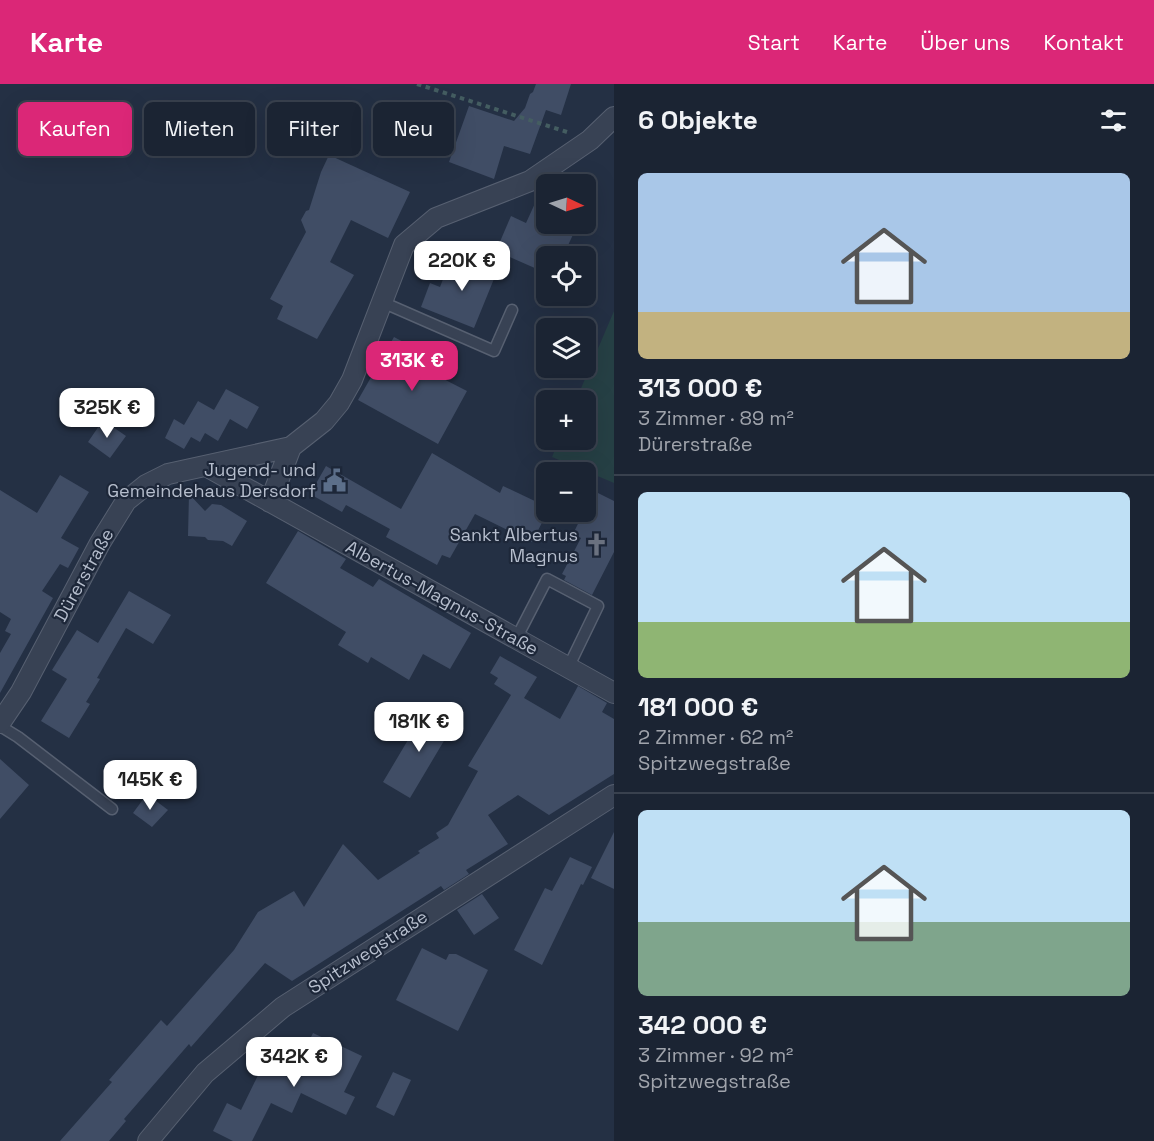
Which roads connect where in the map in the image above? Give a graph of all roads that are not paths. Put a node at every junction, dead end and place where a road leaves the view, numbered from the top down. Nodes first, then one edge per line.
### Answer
1 (614, 117) edge
2 (382, 302) junction
3 (512, 310) dead end
4 (291, 447) junction
5 (206, 466) junction
6 (270, 502) junction
7 (516, 639) junction
8 (568, 668) junction
9 (614, 693) edge
10 (0, 724) edge
11 (614, 795) edge
12 (112, 809) dead end
13 (148, 1141) edge

1 - 2 street, Dürerstraße
2 - 3 lane
2 - 4 street, Dürerstraße
4 - 5 street, Dürerstraße
4 - 6 street
5 - 6 street, Albertus-Magnus-Straße
5 - 10 street, Dürerstraße
6 - 7 street, Albertus-Magnus-Straße
7 - 8 street, Albertus-Magnus-Straße
7 - 8 lane
8 - 9 street, Albertus-Magnus-Straße
10 - 12 lane
11 - 13 street, Spitzwegstraße

